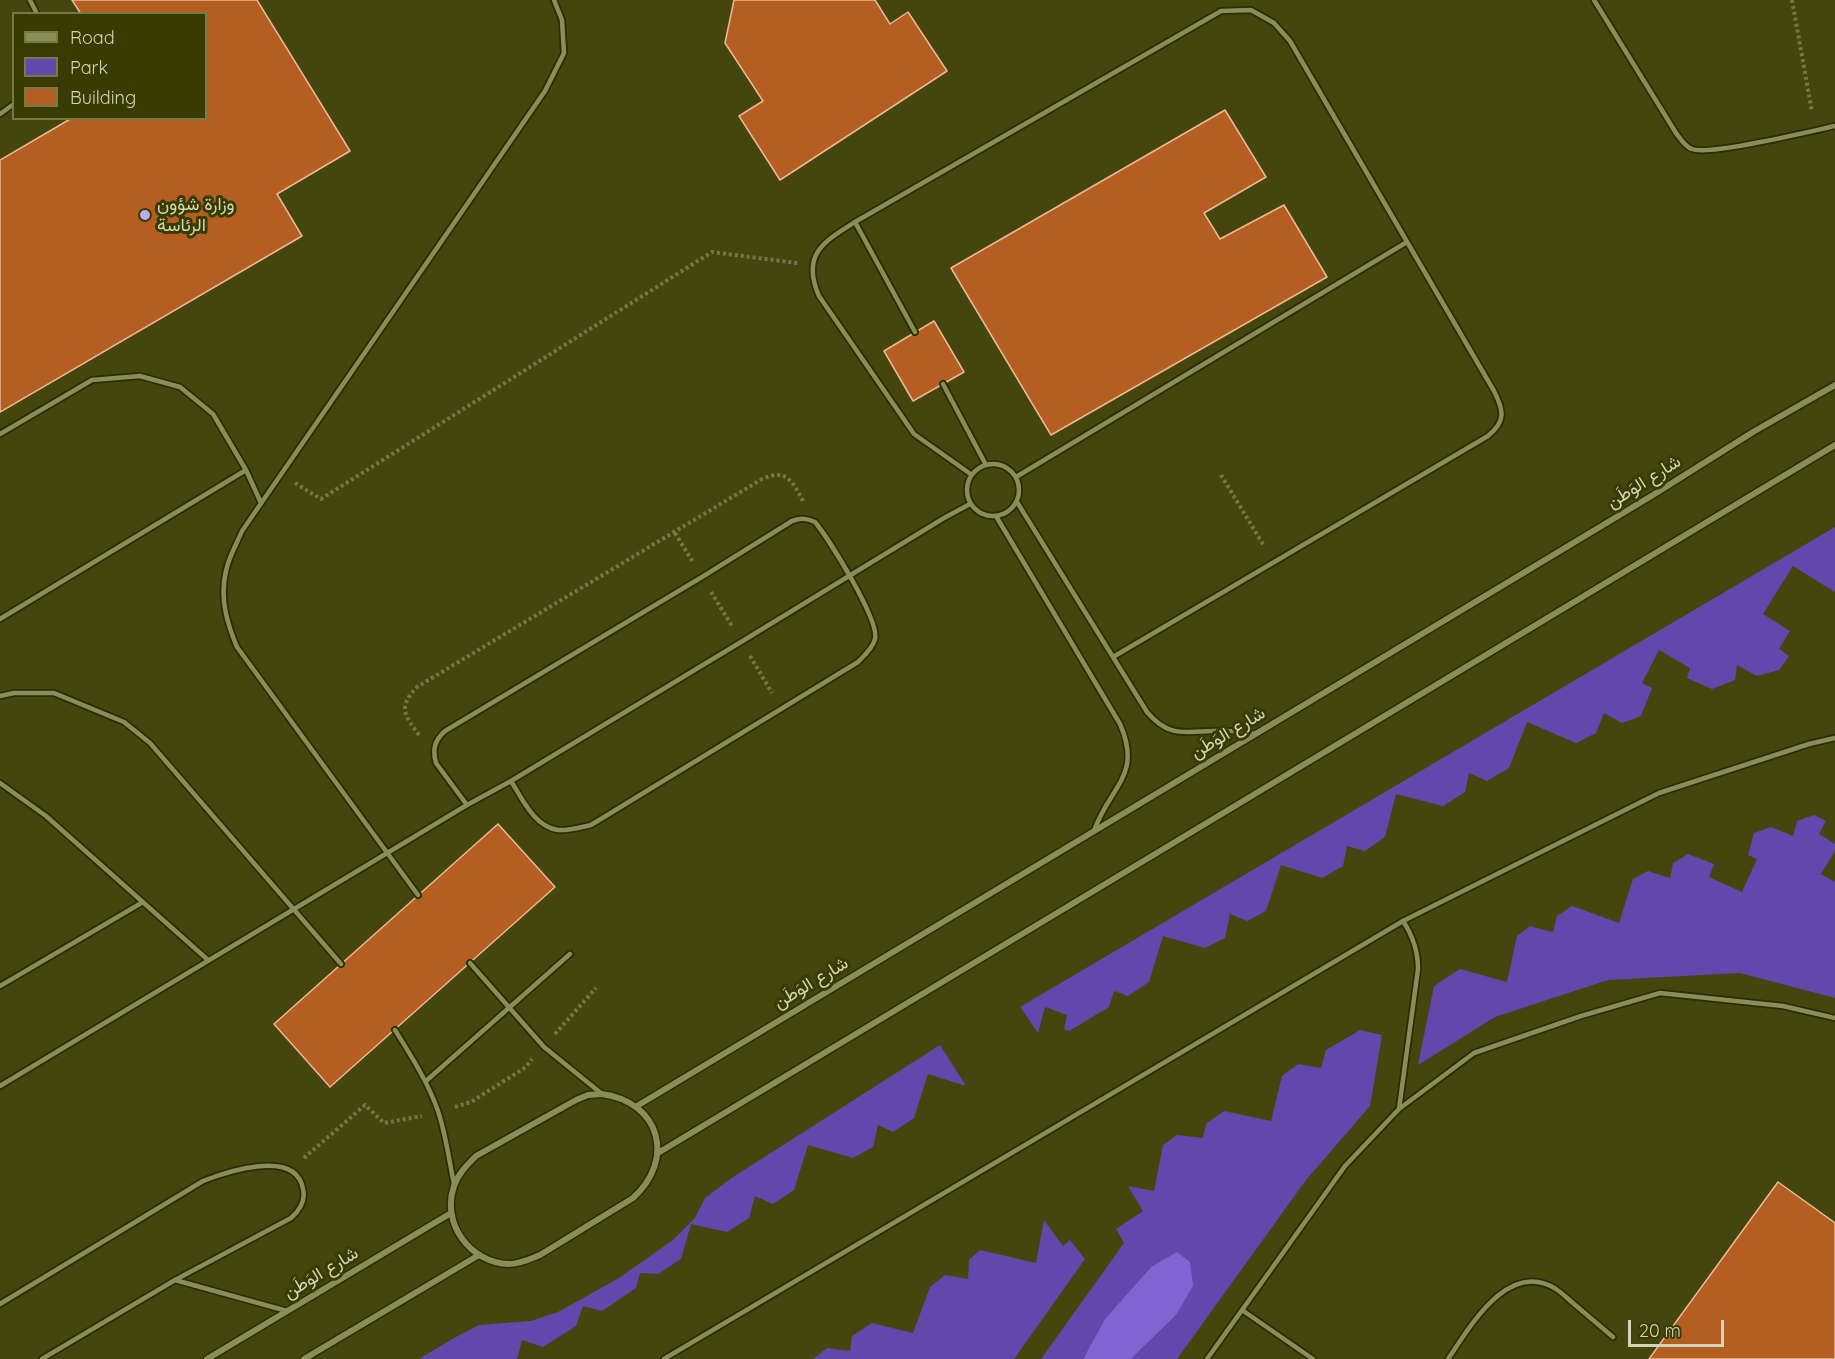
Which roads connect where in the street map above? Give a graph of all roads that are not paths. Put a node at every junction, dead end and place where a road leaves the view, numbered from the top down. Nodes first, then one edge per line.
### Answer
1 (554, 0) edge
2 (1594, 0) edge
3 (1835, 126) edge
4 (855, 222) junction
5 (1407, 242) junction
6 (915, 332) dead end
7 (943, 384) dead end
8 (1835, 385) edge
9 (0, 434) edge
10 (1835, 445) edge
11 (986, 465) junction
12 (246, 470) junction
13 (972, 475) junction
14 (1016, 477) junction
15 (1017, 502) junction
16 (261, 503) junction
17 (970, 504) junction
18 (996, 516) junction
19 (850, 577) junction
20 (0, 619) edge
21 (1113, 657) junction
22 (0, 696) edge
23 (1255, 734) junction
24 (1835, 738) edge
25 (511, 781) junction
26 (0, 783) edge
27 (466, 805) junction
28 (1094, 831) junction
29 (387, 854) junction
30 (418, 895) dead end
31 (143, 902) junction
32 (294, 909) junction
33 (1402, 921) junction
34 (570, 954) dead end
35 (208, 960) junction
36 (470, 963) dead end
37 (341, 964) dead end
38 (0, 986) edge
39 (508, 1008) junction
40 (1835, 1018) edge
41 (395, 1029) dead end
42 (426, 1081) junction
43 (0, 1086) edge
44 (602, 1094) junction
45 (637, 1106) junction
46 (1399, 1109) junction
47 (658, 1153) junction
48 (454, 1184) junction
49 (451, 1213) junction
50 (479, 1255) junction
51 (175, 1280) junction
52 (0, 1304) edge
53 (1242, 1310) junction
54 (287, 1311) junction
55 (1613, 1337) dead end
56 (42, 1359) edge
57 (207, 1359) edge
58 (304, 1359) edge
59 (664, 1359) edge
60 (1207, 1359) edge
61 (1313, 1359) edge
62 (1448, 1359) edge

1 - 16 lane
2 - 3 lane
4 - 5 lane
4 - 6 lane
4 - 13 lane
5 - 14 lane
5 - 21 lane
7 - 11 lane
8 - 23 street, شارع الوَطَن
9 - 12 lane
10 - 47 street
11 - 13 lane
11 - 14 lane
12 - 16 lane
12 - 20 lane
13 - 17 lane
14 - 15 lane
15 - 18 lane
15 - 21 lane
16 - 29 lane
17 - 18 lane
17 - 19 lane
18 - 28 lane
19 - 25 lane
19 - 25 lane
19 - 27 lane
21 - 23 lane
22 - 32 lane
23 - 28 street, شارع الوَطَن
24 - 33 lane
25 - 27 lane
26 - 31 lane
27 - 29 lane
28 - 45 street, شارع الوَطَن
29 - 30 lane
29 - 32 lane
31 - 35 lane
31 - 38 lane
32 - 35 lane
32 - 37 lane
33 - 46 lane
33 - 59 lane
34 - 39 lane
35 - 43 lane
36 - 39 lane
39 - 42 lane
39 - 44 lane
40 - 46 lane
41 - 42 lane
42 - 48 lane
44 - 45 street
44 - 48 street
45 - 47 street
46 - 53 lane
47 - 50 street
48 - 49 street
49 - 50 street
49 - 54 street, شارع الوَطَن
50 - 58 street
51 - 52 lane
51 - 54 lane
51 - 56 lane
53 - 60 lane
53 - 61 lane
54 - 57 street, شارع الوَطَن
55 - 62 lane

